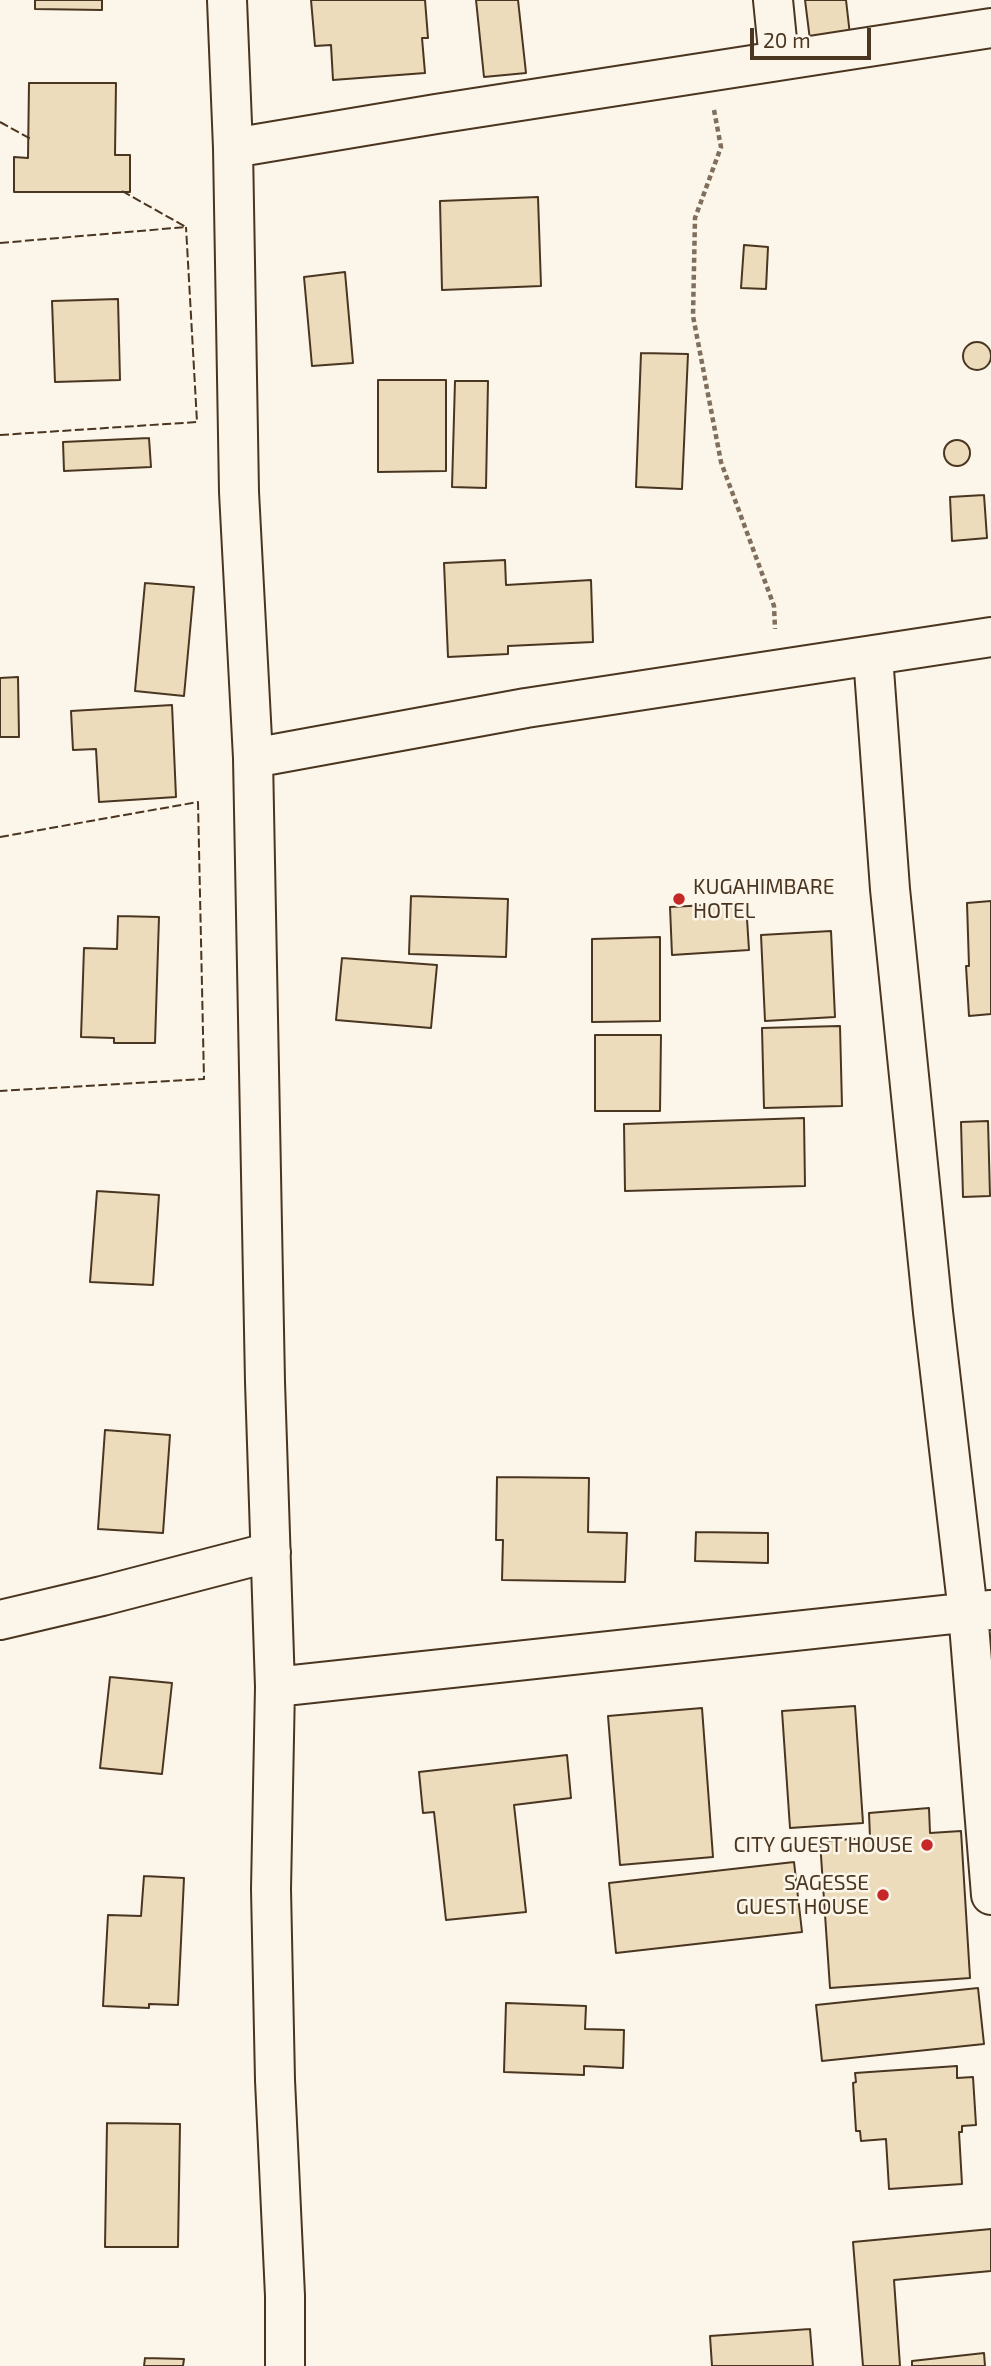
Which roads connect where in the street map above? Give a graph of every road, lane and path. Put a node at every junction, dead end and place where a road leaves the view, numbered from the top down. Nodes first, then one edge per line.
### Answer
1 (227, 0) edge
2 (773, 0) edge
3 (991, 29) edge
4 (779, 60) junction
5 (706, 71) junction
6 (233, 148) junction
7 (991, 637) edge
8 (873, 656) junction
9 (777, 668) junction
10 (253, 758) junction
11 (271, 1552) junction
12 (980, 1611) edge
13 (0, 1620) edge
14 (275, 1687) junction
15 (991, 1895) edge
16 (285, 2366) edge

1 - 6 street
2 - 4 street
3 - 4 street
4 - 5 street
5 - 6 street
5 - 9 path
6 - 10 street
7 - 8 street
8 - 9 street
8 - 12 street
9 - 10 street
10 - 11 street
11 - 13 street
11 - 14 street
12 - 14 street
12 - 15 street
14 - 16 street

